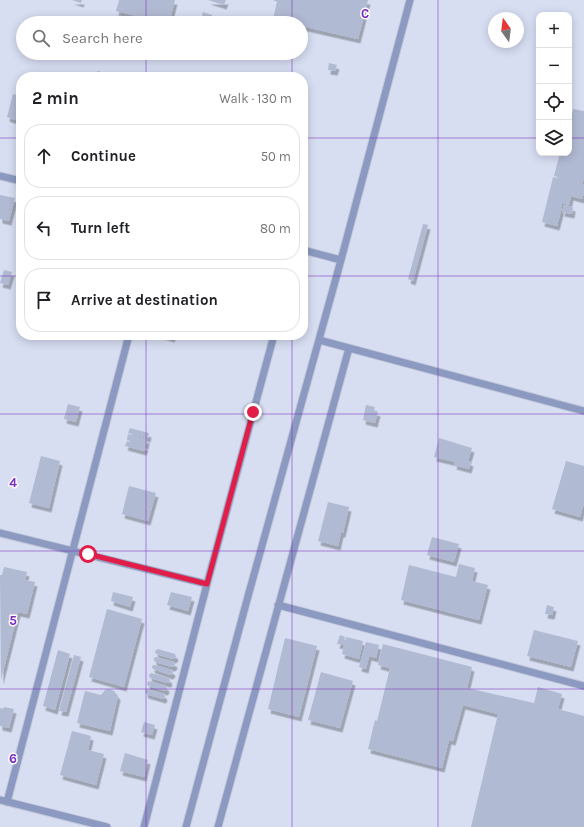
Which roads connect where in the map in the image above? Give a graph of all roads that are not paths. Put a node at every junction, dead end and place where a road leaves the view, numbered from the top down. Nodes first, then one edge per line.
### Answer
1 (410, 0) edge
2 (0, 176) edge
3 (16, 180) edge
4 (308, 251) edge
5 (341, 260) junction
6 (128, 340) edge
7 (273, 340) edge
8 (318, 340) junction
9 (349, 348) junction
10 (584, 411) edge
11 (0, 533) edge
12 (73, 551) junction
13 (207, 584) junction
14 (278, 605) junction
15 (584, 686) edge
16 (4, 801) edge
17 (107, 827) edge
18 (144, 827) edge
19 (186, 827) edge
20 (218, 827) edge

1 - 5 lane
2 - 3 lane
4 - 5 lane
5 - 8 lane
6 - 12 lane
7 - 13 lane
8 - 9 lane
8 - 19 lane
9 - 10 lane
9 - 14 lane
11 - 12 lane
12 - 13 lane
12 - 16 lane
13 - 18 lane
14 - 15 lane
14 - 20 lane
16 - 17 lane

